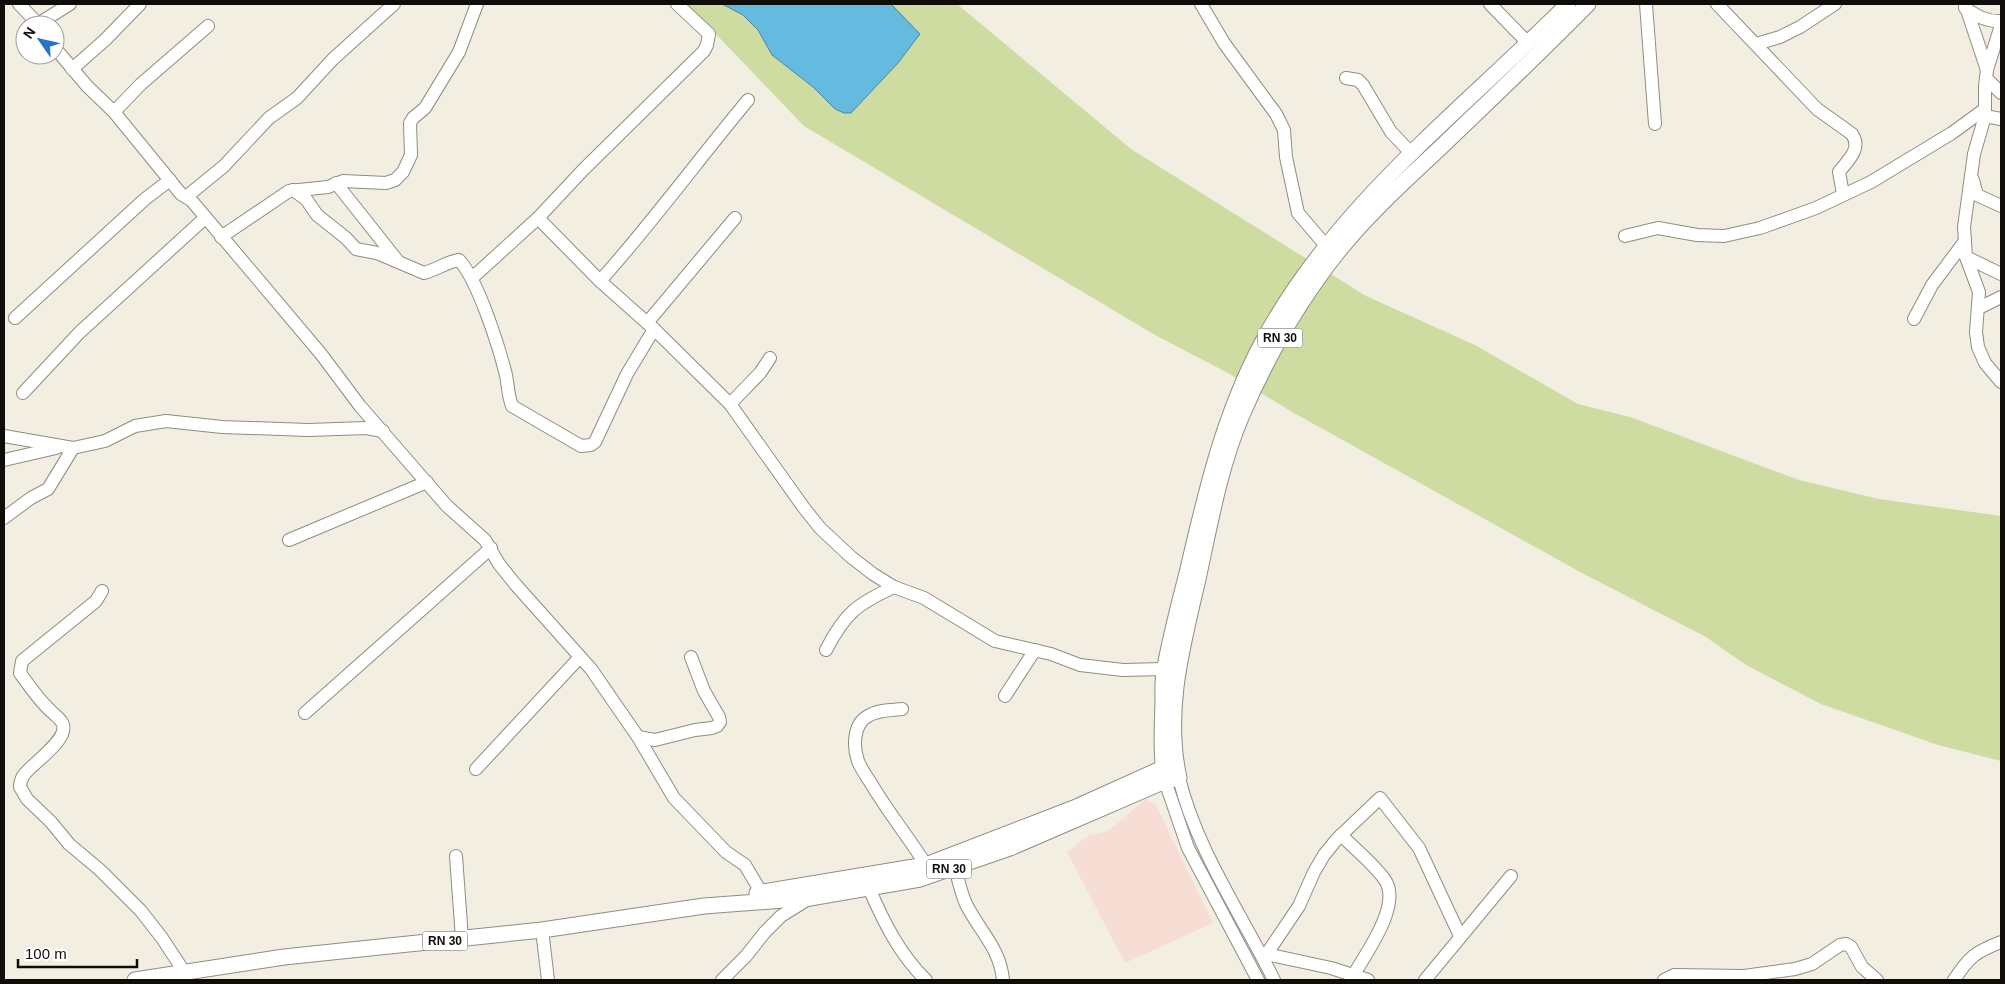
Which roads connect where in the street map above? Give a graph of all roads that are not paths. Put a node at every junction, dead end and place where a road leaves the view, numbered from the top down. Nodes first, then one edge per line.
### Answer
1 (19, 4) edge
2 (70, 4) edge
3 (140, 4) edge
4 (394, 4) edge
5 (477, 4) edge
6 (677, 4) edge
7 (1490, 4) edge
8 (1568, 4) edge
9 (1588, 4) edge
10 (1646, 4) edge
11 (1717, 4) edge
12 (1835, 4) edge
13 (1203, 5) edge
14 (1964, 6) edge
15 (29, 15) edge
16 (53, 15) edge
17 (2001, 21) edge
18 (2001, 25) edge
19 (208, 26) dead end
20 (1528, 43) junction
21 (1756, 44) junction
22 (65, 60) edge
23 (72, 69) junction
24 (1987, 74) junction
25 (1346, 78) dead end
26 (2001, 93) edge
27 (748, 100) dead end
28 (114, 112) junction
29 (1985, 113) junction
30 (2001, 119) edge
31 (1655, 124) dead end
32 (1412, 154) junction
33 (170, 180) junction
34 (336, 183) junction
35 (293, 190) junction
36 (1843, 194) junction
37 (186, 197) junction
38 (1972, 198) junction
39 (2001, 206) edge
40 (205, 218) junction
41 (538, 218) junction
42 (735, 218) dead end
43 (1625, 236) dead end
44 (221, 237) junction
45 (1965, 241) junction
46 (1327, 247) junction
47 (1966, 257) junction
48 (397, 260) junction
49 (2001, 274) edge
50 (472, 278) junction
51 (600, 281) junction
52 (2001, 297) edge
53 (1979, 308) junction
54 (15, 318) dead end
55 (1914, 318) dead end
56 (650, 326) junction
57 (770, 358) dead end
58 (2001, 382) edge
59 (23, 393) dead end
60 (730, 404) junction
61 (383, 431) junction
62 (4, 436) edge
63 (67, 448) junction
64 (4, 460) edge
65 (427, 482) junction
66 (4, 518) edge
67 (289, 540) dead end
68 (491, 548) junction
69 (894, 586) junction
70 (102, 591) dead end
71 (826, 650) dead end
72 (1035, 650) junction
73 (580, 657) junction
74 (691, 657) dead end
75 (1164, 669) junction
76 (1005, 696) dead end
77 (902, 709) dead end
78 (305, 713) dead end
79 (638, 737) junction
80 (655, 740) junction
81 (648, 756) junction
82 (476, 770) dead end
83 (1170, 773) junction
84 (1341, 835) junction
85 (456, 856) dead end
86 (926, 865) junction
87 (955, 867) junction
88 (1511, 876) dead end
89 (869, 888) junction
90 (761, 892) junction
91 (810, 898) junction
92 (704, 906) junction
93 (542, 930) junction
94 (1460, 936) junction
95 (462, 939) junction
96 (2001, 942) edge
97 (1264, 954) junction
98 (185, 973) junction
99 (1353, 976) junction
100 (1745, 978) edge
101 (135, 980) edge
102 (548, 980) edge
103 (722, 980) edge
104 (926, 980) edge
105 (1003, 980) edge
106 (1258, 980) edge
107 (1274, 980) edge
108 (1368, 980) edge
109 (1425, 980) edge
110 (1664, 980) edge
111 (1877, 980) edge
112 (1954, 980) edge

1 - 15 street
2 - 16 street
3 - 23 street
4 - 37 street
5 - 34 street
6 - 41 street
7 - 20 street
8 - 20 main road, RN 30 / RN 30
9 - 83 main road, RN 30
10 - 31 street
11 - 21 street
12 - 21 street
13 - 46 street
14 - 17 street
14 - 24 street
18 - 24 street
19 - 28 street
20 - 32 main road, RN 30 / RN 30
21 - 36 street
22 - 23 street
23 - 28 street
24 - 26 street
24 - 29 street
25 - 32 street
27 - 51 street
28 - 33 street
29 - 30 street
29 - 36 street
29 - 38 street
32 - 46 main road, RN 30 / RN 30
33 - 37 street
33 - 54 street
34 - 35 street
34 - 48 street
35 - 44 street
35 - 48 street
36 - 43 street
37 - 40 street
38 - 39 street
38 - 45 street
40 - 44 street
40 - 59 street
41 - 50 street
41 - 51 street
42 - 56 street
44 - 61 street
45 - 47 street
45 - 55 street
46 - 75 main road, RN 30 / RN 30
47 - 49 street
47 - 53 street
48 - 50 street
50 - 56 street
51 - 56 street
52 - 53 street
53 - 58 street
56 - 60 street
57 - 60 street
60 - 69 street
61 - 63 street
61 - 65 street
62 - 63 street
63 - 64 street
63 - 66 street
65 - 67 street
65 - 68 street
68 - 73 street
68 - 78 street
69 - 71 street
69 - 72 street
70 - 98 street
72 - 75 street
72 - 76 street
73 - 79 street
73 - 82 street
74 - 80 street
75 - 83 main road, RN 30 / RN 30
77 - 86 street
79 - 80 street
79 - 81 street
80 - 81 street
81 - 90 street
83 - 86 main road, RN 30
83 - 87 main road, RN 30
83 - 97 street
83 - 106 street
84 - 94 street
84 - 97 street
84 - 99 street
85 - 95 street
86 - 90 main road, RN 30
87 - 89 main road, RN 30
87 - 105 street
88 - 94 street
89 - 91 main road, RN 30
89 - 104 street
90 - 92 main road, RN 30
91 - 92 main road, RN 30
91 - 103 street
92 - 93 main road, RN 30
93 - 95 main road, RN 30
93 - 102 street
94 - 109 street
95 - 98 main road, RN 30
96 - 112 street
97 - 99 street
97 - 107 street
98 - 101 main road, RN 30
99 - 108 street
100 - 110 street
100 - 111 street

